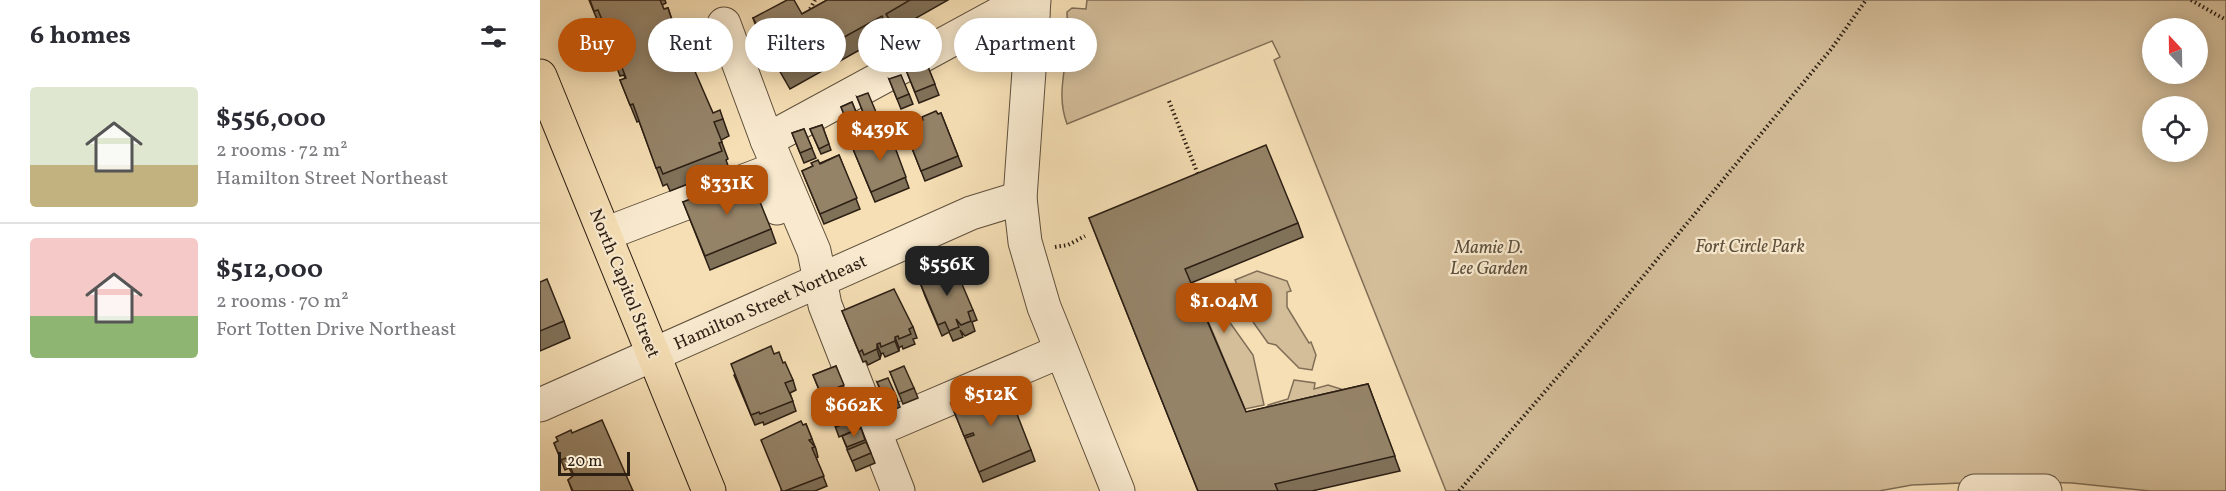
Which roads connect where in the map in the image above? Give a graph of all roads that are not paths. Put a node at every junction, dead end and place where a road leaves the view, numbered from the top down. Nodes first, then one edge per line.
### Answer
1 (1034, 8) edge
2 (733, 48) edge
3 (540, 76) edge
4 (767, 140) junction
5 (1020, 198) junction
6 (605, 234) junction
7 (813, 282) junction
8 (1061, 351) junction
9 (653, 354) junction
10 (540, 405) edge
11 (876, 430) junction
12 (709, 491) edge
13 (898, 491) edge
14 (1118, 491) edge
15 (1975, 491) edge
16 (2045, 491) edge

1 - 4 street
1 - 5 street
2 - 4 street
3 - 6 main road, North Capitol Street
4 - 7 street
5 - 7 street, Hamilton Street Northeast
5 - 8 street
6 - 7 street
6 - 9 main road, North Capitol Street
7 - 9 street, Hamilton Street Northeast
7 - 11 street
8 - 11 street
8 - 14 street
9 - 10 street, Hamilton Street Northeast
9 - 12 main road, North Capitol Street
11 - 13 street
15 - 16 street

